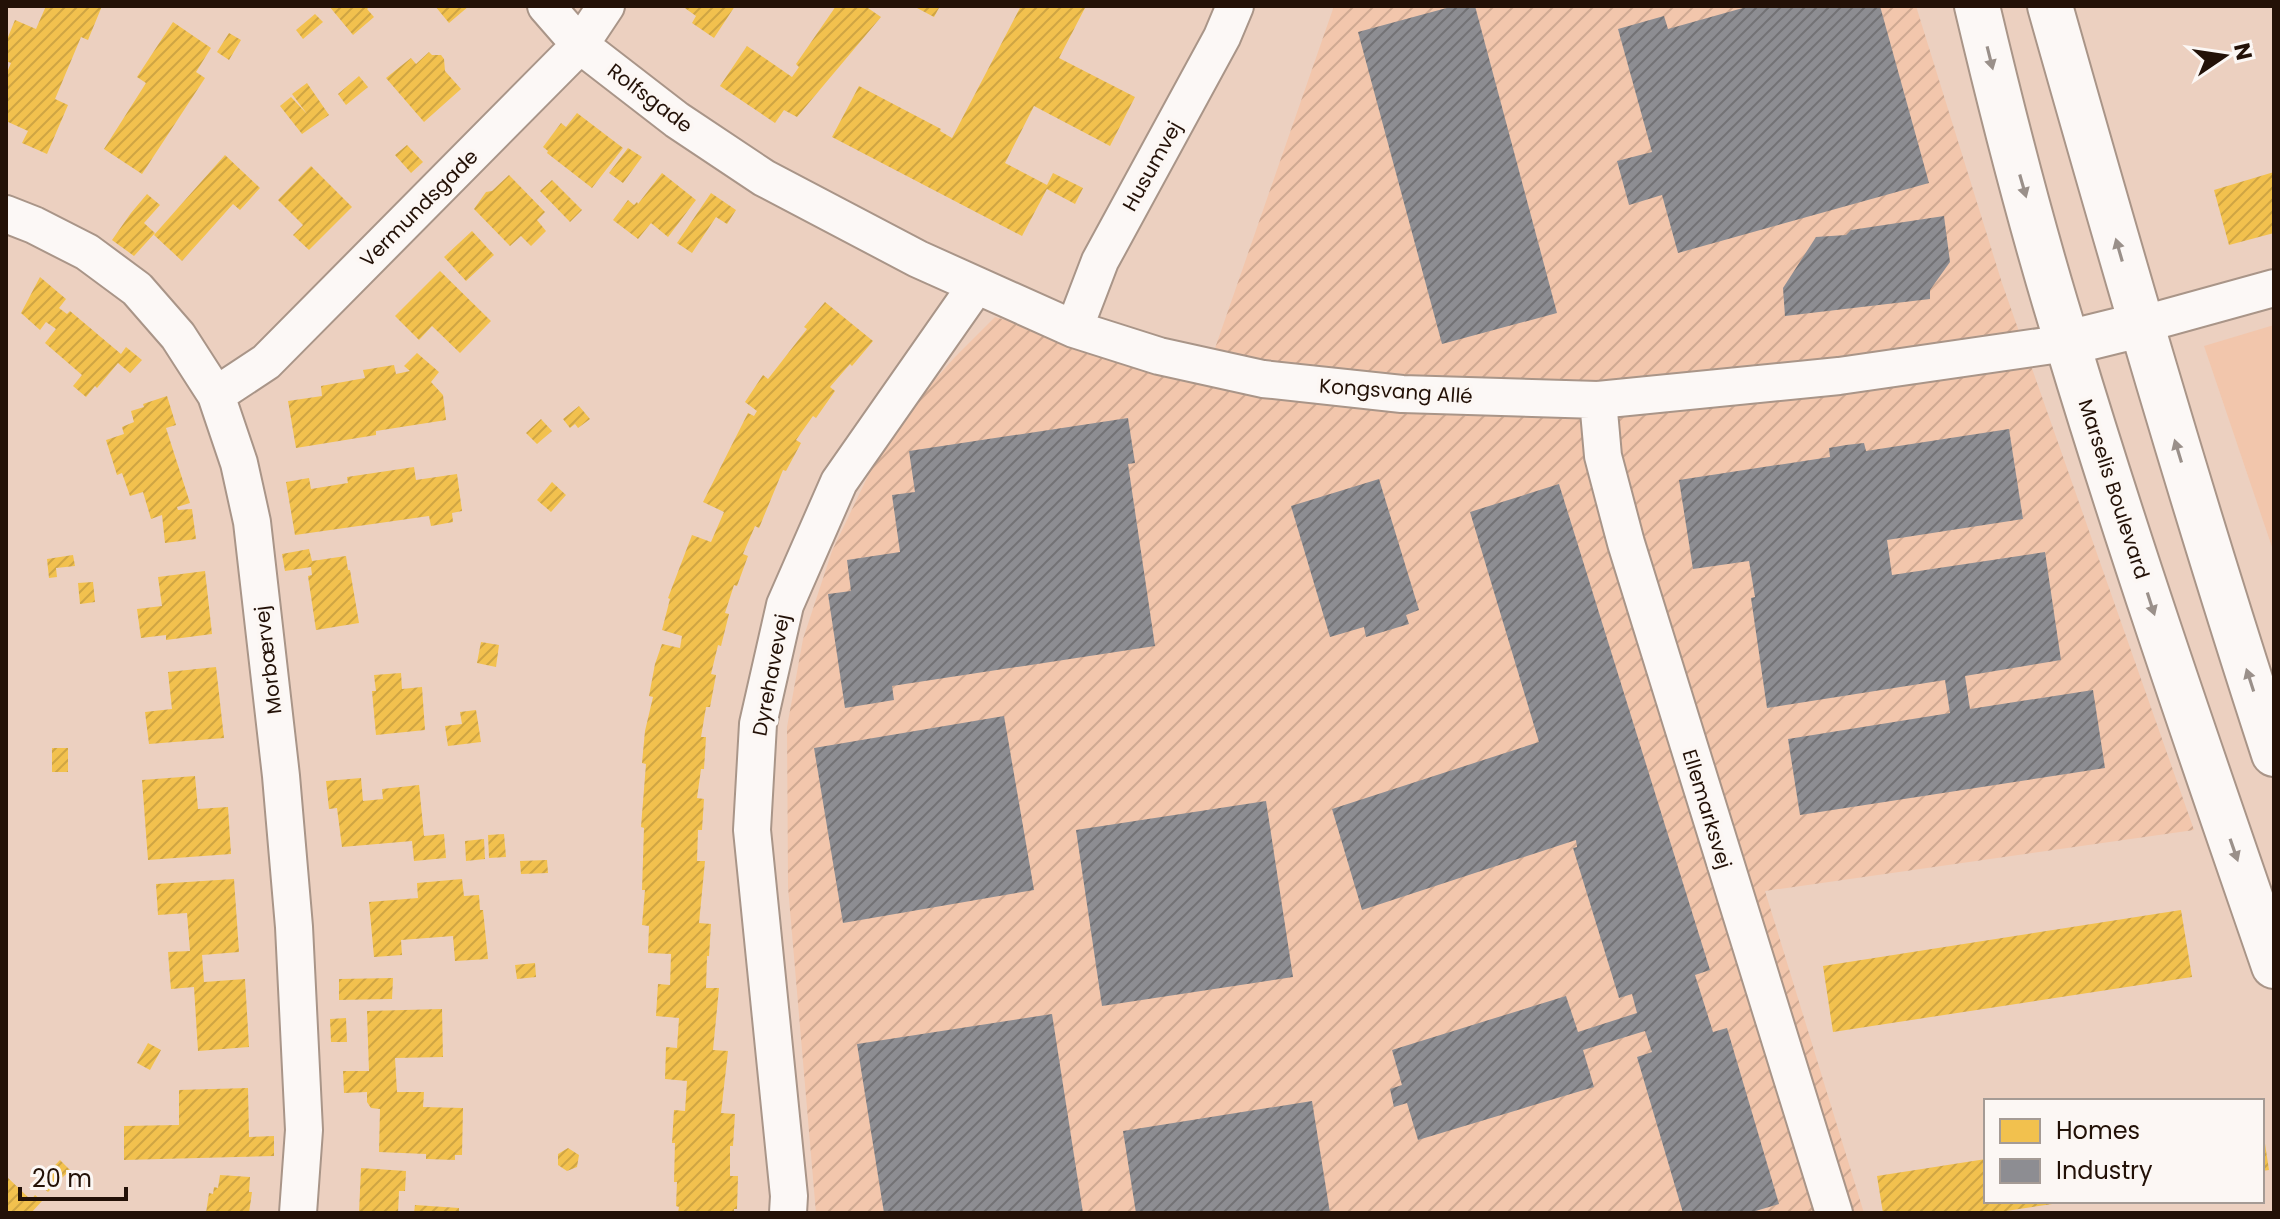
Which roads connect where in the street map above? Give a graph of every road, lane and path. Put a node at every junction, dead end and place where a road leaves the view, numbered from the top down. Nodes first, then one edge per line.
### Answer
1 (546, 6) edge
2 (606, 6) edge
3 (1235, 6) edge
4 (1977, 6) edge
5 (2050, 6) edge
6 (580, 45) junction
7 (764, 178) joint
8 (6, 214) edge
9 (976, 286) junction
10 (2274, 288) edge
11 (2140, 325) junction
12 (1074, 329) junction
13 (2067, 343) junction
14 (216, 395) junction
15 (1598, 400) junction
16 (2274, 754) edge
17 (2274, 966) edge
18 (298, 1213) edge
19 (788, 1213) edge
20 (1834, 1213) edge

1 - 6 street, Rolfsgade
2 - 6 street, Vermundsgade
3 - 12 street, Husumvej
4 -> 13 main road, Marselis Boulevard
11 -> 5 main road
6 - 7 street, Rolfsgade
6 - 14 street, Vermundsgade
7 - 9 street, Kongsvang Allé
8 - 14 street, Morbærvej
9 - 12 street, Kongsvang Allé
9 - 19 street, Dyrehavevej
10 - 11 street
11 - 13 main road
16 -> 11 main road
12 - 15 street, Kongsvang Allé
13 - 15 street, Kongsvang Allé
13 -> 17 main road, Marselis Boulevard
14 - 18 street, Morbærvej
15 - 20 street, Ellemarksvej

